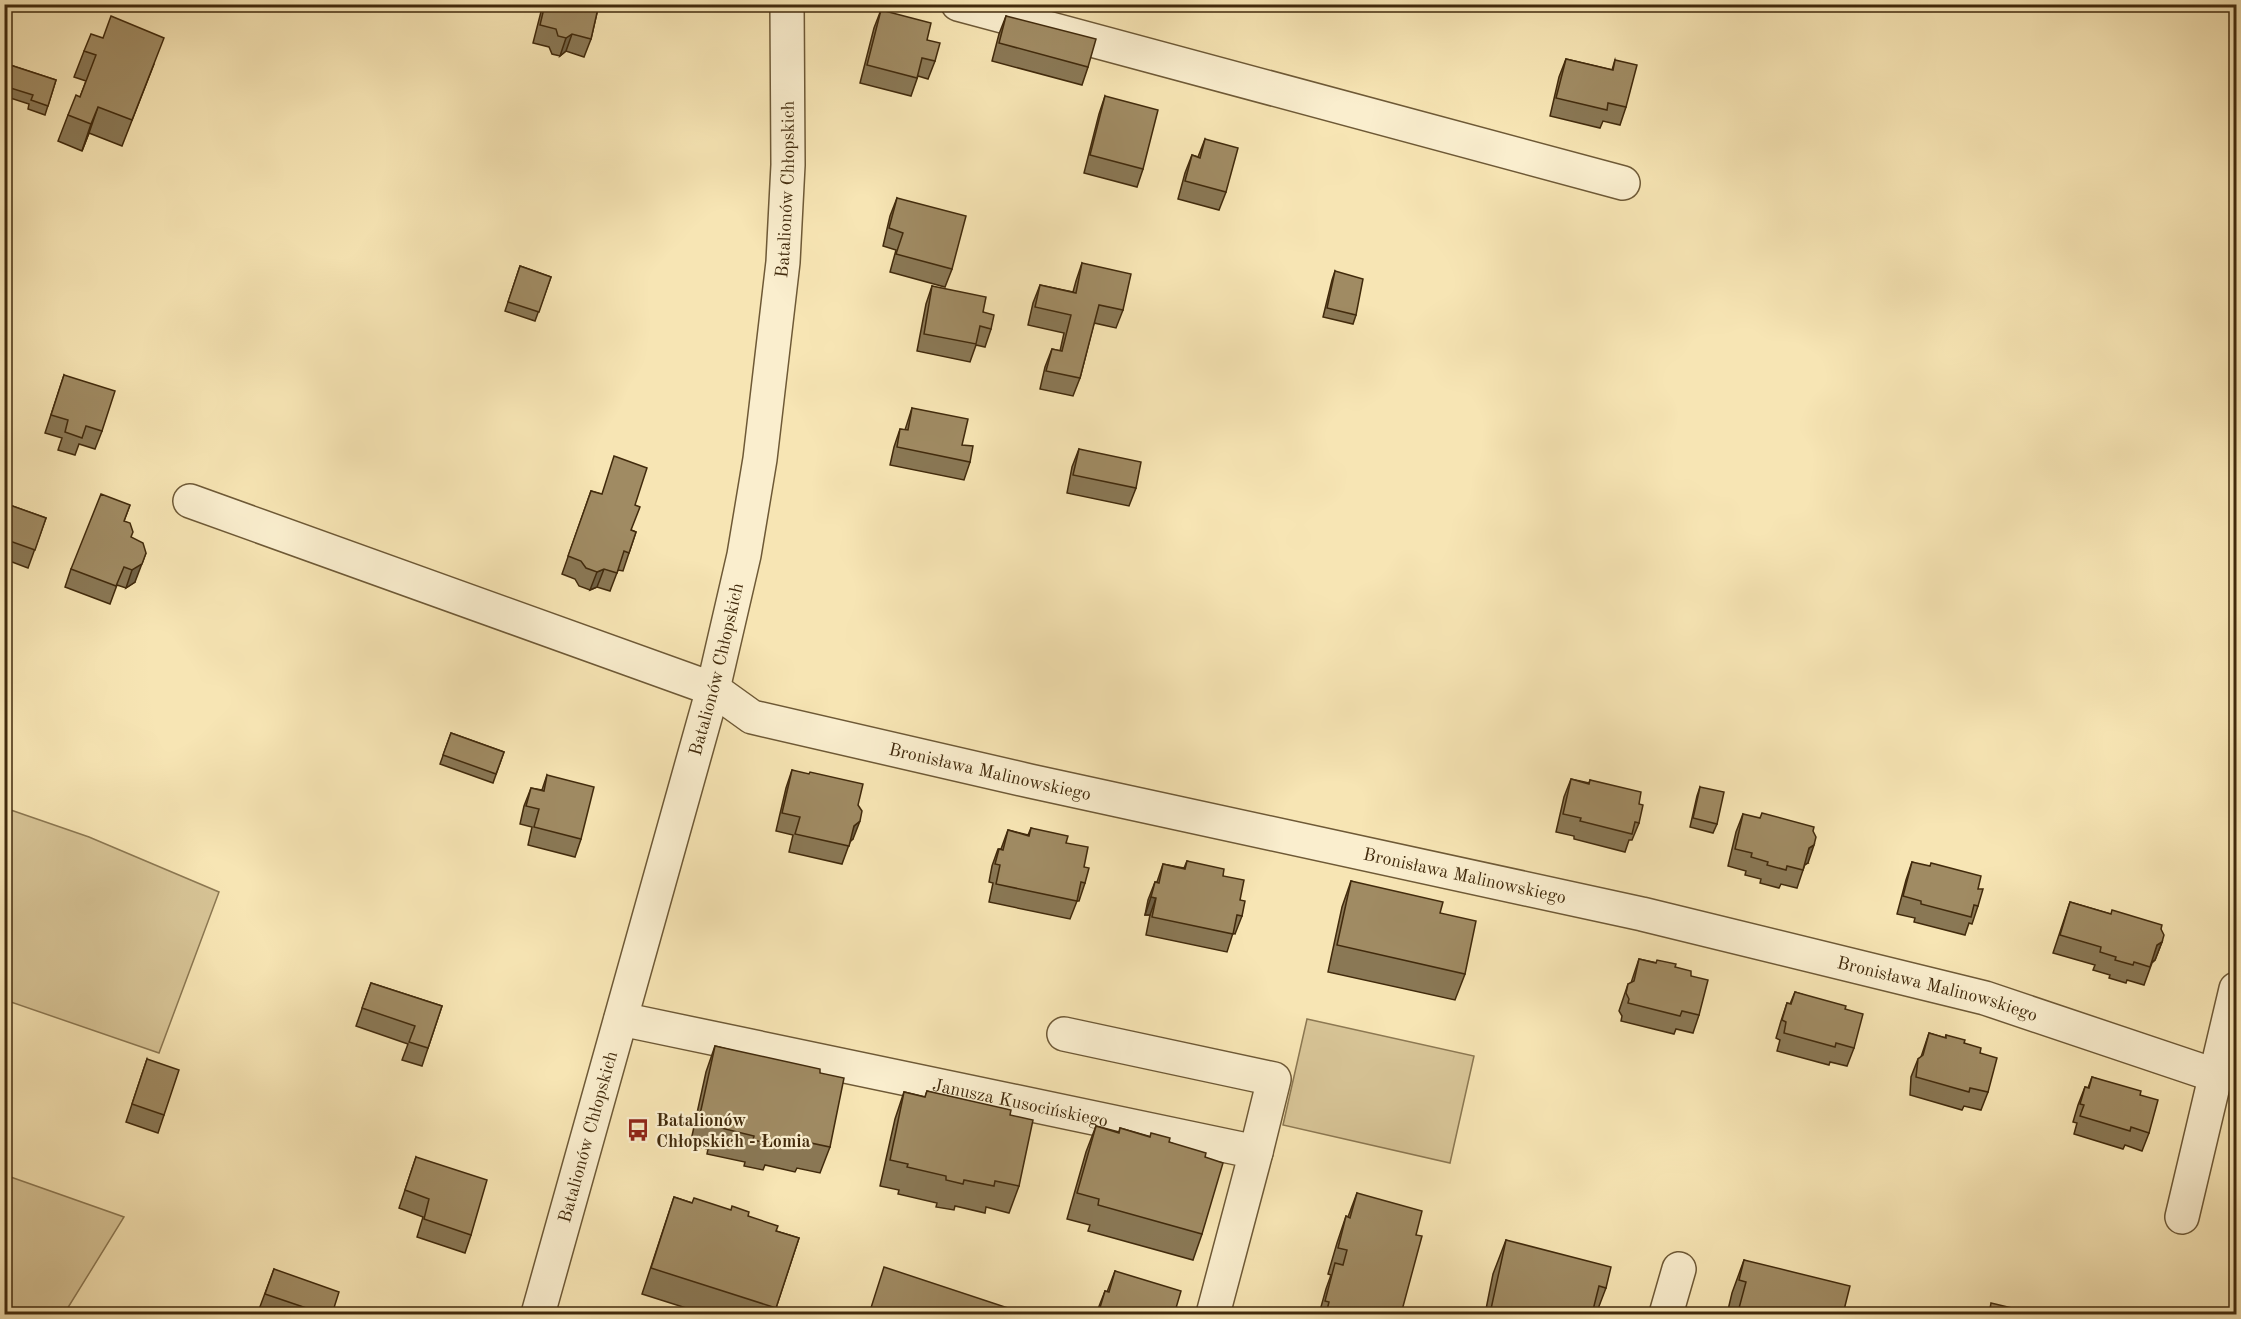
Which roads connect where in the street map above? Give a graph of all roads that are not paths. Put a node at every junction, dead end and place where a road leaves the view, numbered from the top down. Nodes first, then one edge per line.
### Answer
1 (787, 4) edge
2 (958, 4) edge
3 (1623, 183) dead end
4 (190, 501) dead end
5 (713, 689) junction
6 (2236, 988) edge
7 (621, 1019) junction
8 (1064, 1034) dead end
9 (2214, 1075) junction
10 (1256, 1152) junction
11 (2182, 1217) dead end
12 (1679, 1269) dead end
13 (538, 1314) edge
14 (1214, 1314) edge
15 (1666, 1314) edge

1 - 5 street, Batalionów Chłopskich
2 - 3 street
4 - 5 street, Bronisława Malinowskiego
5 - 7 street, Batalionów Chłopskich
5 - 9 street, Bronisława Malinowskiego
6 - 9 street
7 - 10 street, Janusza Kusocińskiego
7 - 13 street, Batalionów Chłopskich
8 - 10 street
9 - 11 street
10 - 14 street
12 - 15 street

